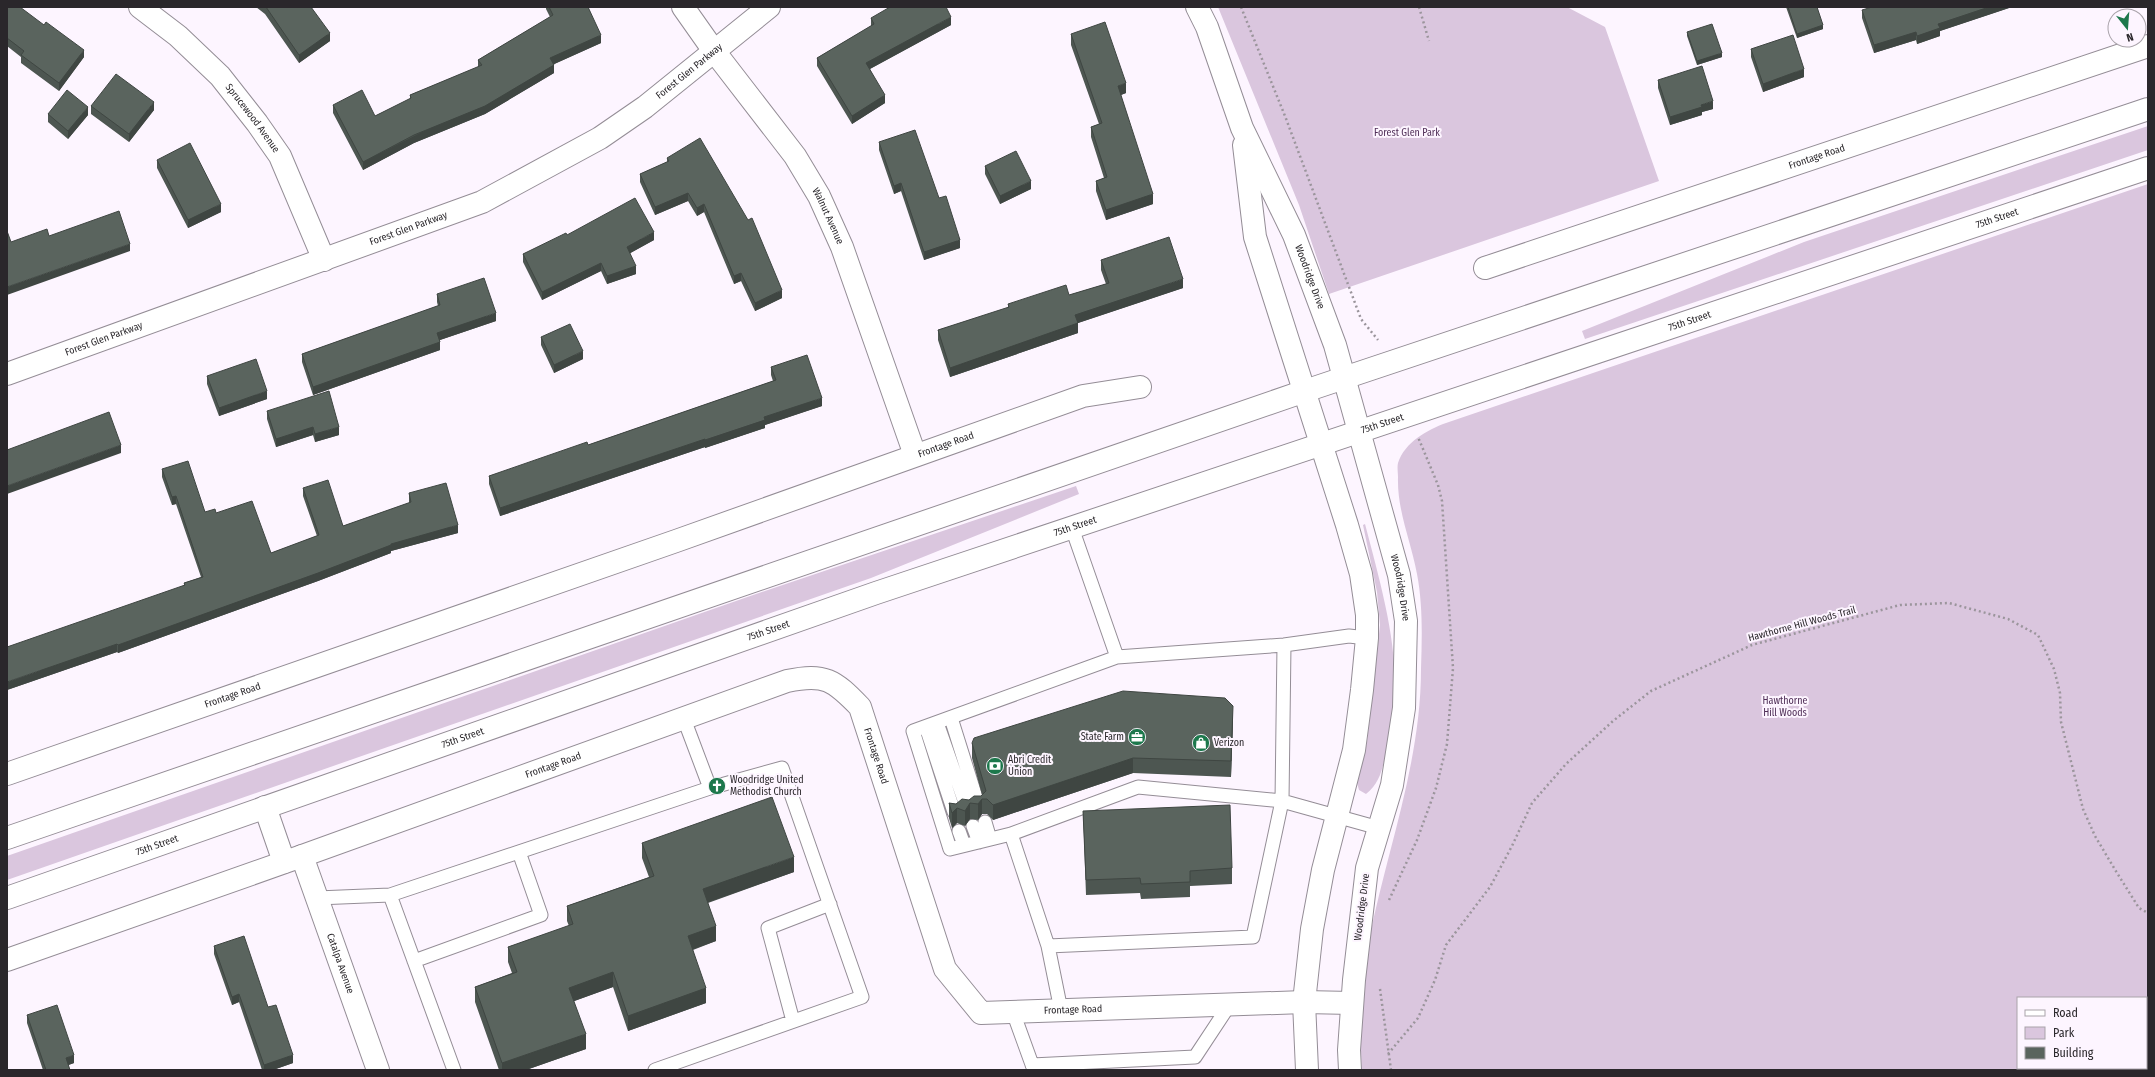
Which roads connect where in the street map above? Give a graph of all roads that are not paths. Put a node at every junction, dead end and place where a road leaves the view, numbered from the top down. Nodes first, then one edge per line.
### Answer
1 (140, 7) edge
2 (683, 7) edge
3 (769, 7) edge
4 (1197, 7) edge
5 (2148, 46) edge
6 (714, 51) junction
7 (2148, 109) edge
8 (1242, 128) junction
9 (2148, 168) edge
10 (324, 260) junction
11 (1486, 268) dead end
12 (7, 374) edge
13 (1345, 378) junction
14 (1140, 387) dead end
15 (1305, 391) junction
16 (1360, 432) junction
17 (1322, 445) junction
18 (916, 455) junction
19 (1072, 528) junction
20 (1367, 638) junction
21 (1284, 645) junction
22 (1116, 656) junction
23 (951, 718) junction
24 (684, 719) junction
25 (932, 725) junction
26 (7, 774) edge
27 (710, 788) junction
28 (1282, 801) junction
29 (265, 807) junction
30 (954, 812) edge
31 (1337, 817) junction
32 (979, 824) edge
33 (1379, 828) junction
34 (959, 831) edge
35 (1011, 834) junction
36 (7, 838) edge
37 (985, 840) junction
38 (964, 845) junction
39 (519, 852) junction
40 (293, 859) junction
41 (390, 895) junction
42 (7, 898) edge
43 (317, 898) junction
44 (830, 904) junction
45 (1048, 946) junction
46 (7, 960) edge
47 (414, 961) junction
48 (1304, 1002) junction
49 (1352, 1003) junction
50 (1230, 1004) junction
51 (1061, 1010) junction
52 (1013, 1012) junction
53 (793, 1022) junction
54 (1033, 1067) edge
55 (378, 1070) edge
56 (454, 1070) edge
57 (655, 1070) edge
58 (1307, 1070) edge
59 (1350, 1070) edge

1 - 10 street, Sprucewood Avenue
2 - 6 street, Walnut Avenue
3 - 6 street, Forest Glen Parkway
4 - 8 street, Woodridge Drive
5 - 11 street, Frontage Road
6 - 10 street, Forest Glen Parkway
6 - 18 street, Walnut Avenue
7 - 13 street
8 - 13 street, Woodridge Drive
8 - 15 street, Woodridge Drive
9 - 16 street, 75th Street
10 - 12 street, Forest Glen Parkway
13 - 15 street
13 - 16 street, Woodridge Drive
14 - 18 street, Frontage Road
15 - 17 street, Woodridge Drive
15 - 36 street
16 - 17 street, 75th Street
16 - 33 street, Woodridge Drive
17 - 19 street, 75th Street
17 - 20 street, Woodridge Drive
18 - 26 street, Frontage Road
19 - 22 lane
19 - 29 street, 75th Street
20 - 21 lane
20 - 31 street, Woodridge Drive
21 - 22 lane
21 - 28 lane
22 - 23 lane
23 - 25 lane
23 - 25 lane
24 - 27 lane
24 - 40 street, Frontage Road
24 - 52 street, Frontage Road
25 - 30 lane
25 - 38 lane
27 - 39 lane
27 - 44 lane
28 - 31 lane
28 - 35 lane
28 - 45 lane
29 - 40 street, Catalpa Avenue
29 - 42 street, 75th Street
31 - 33 lane
31 - 48 street, Woodridge Drive
32 - 37 lane
33 - 49 street, Woodridge Drive
34 - 38 lane
35 - 37 lane
35 - 45 lane
37 - 38 lane
39 - 41 lane
39 - 47 lane
40 - 43 street, Catalpa Avenue
40 - 46 street, Frontage Road
41 - 43 lane
41 - 47 lane
43 - 55 street, Catalpa Avenue
44 - 53 lane
44 - 53 lane
45 - 51 lane
47 - 56 lane
48 - 49 street, Frontage Road
48 - 50 street, Frontage Road
48 - 58 street, Woodridge Drive
49 - 59 street, Woodridge Drive
50 - 51 street, Frontage Road
50 - 54 lane
51 - 52 street, Frontage Road
52 - 54 lane
53 - 57 lane

